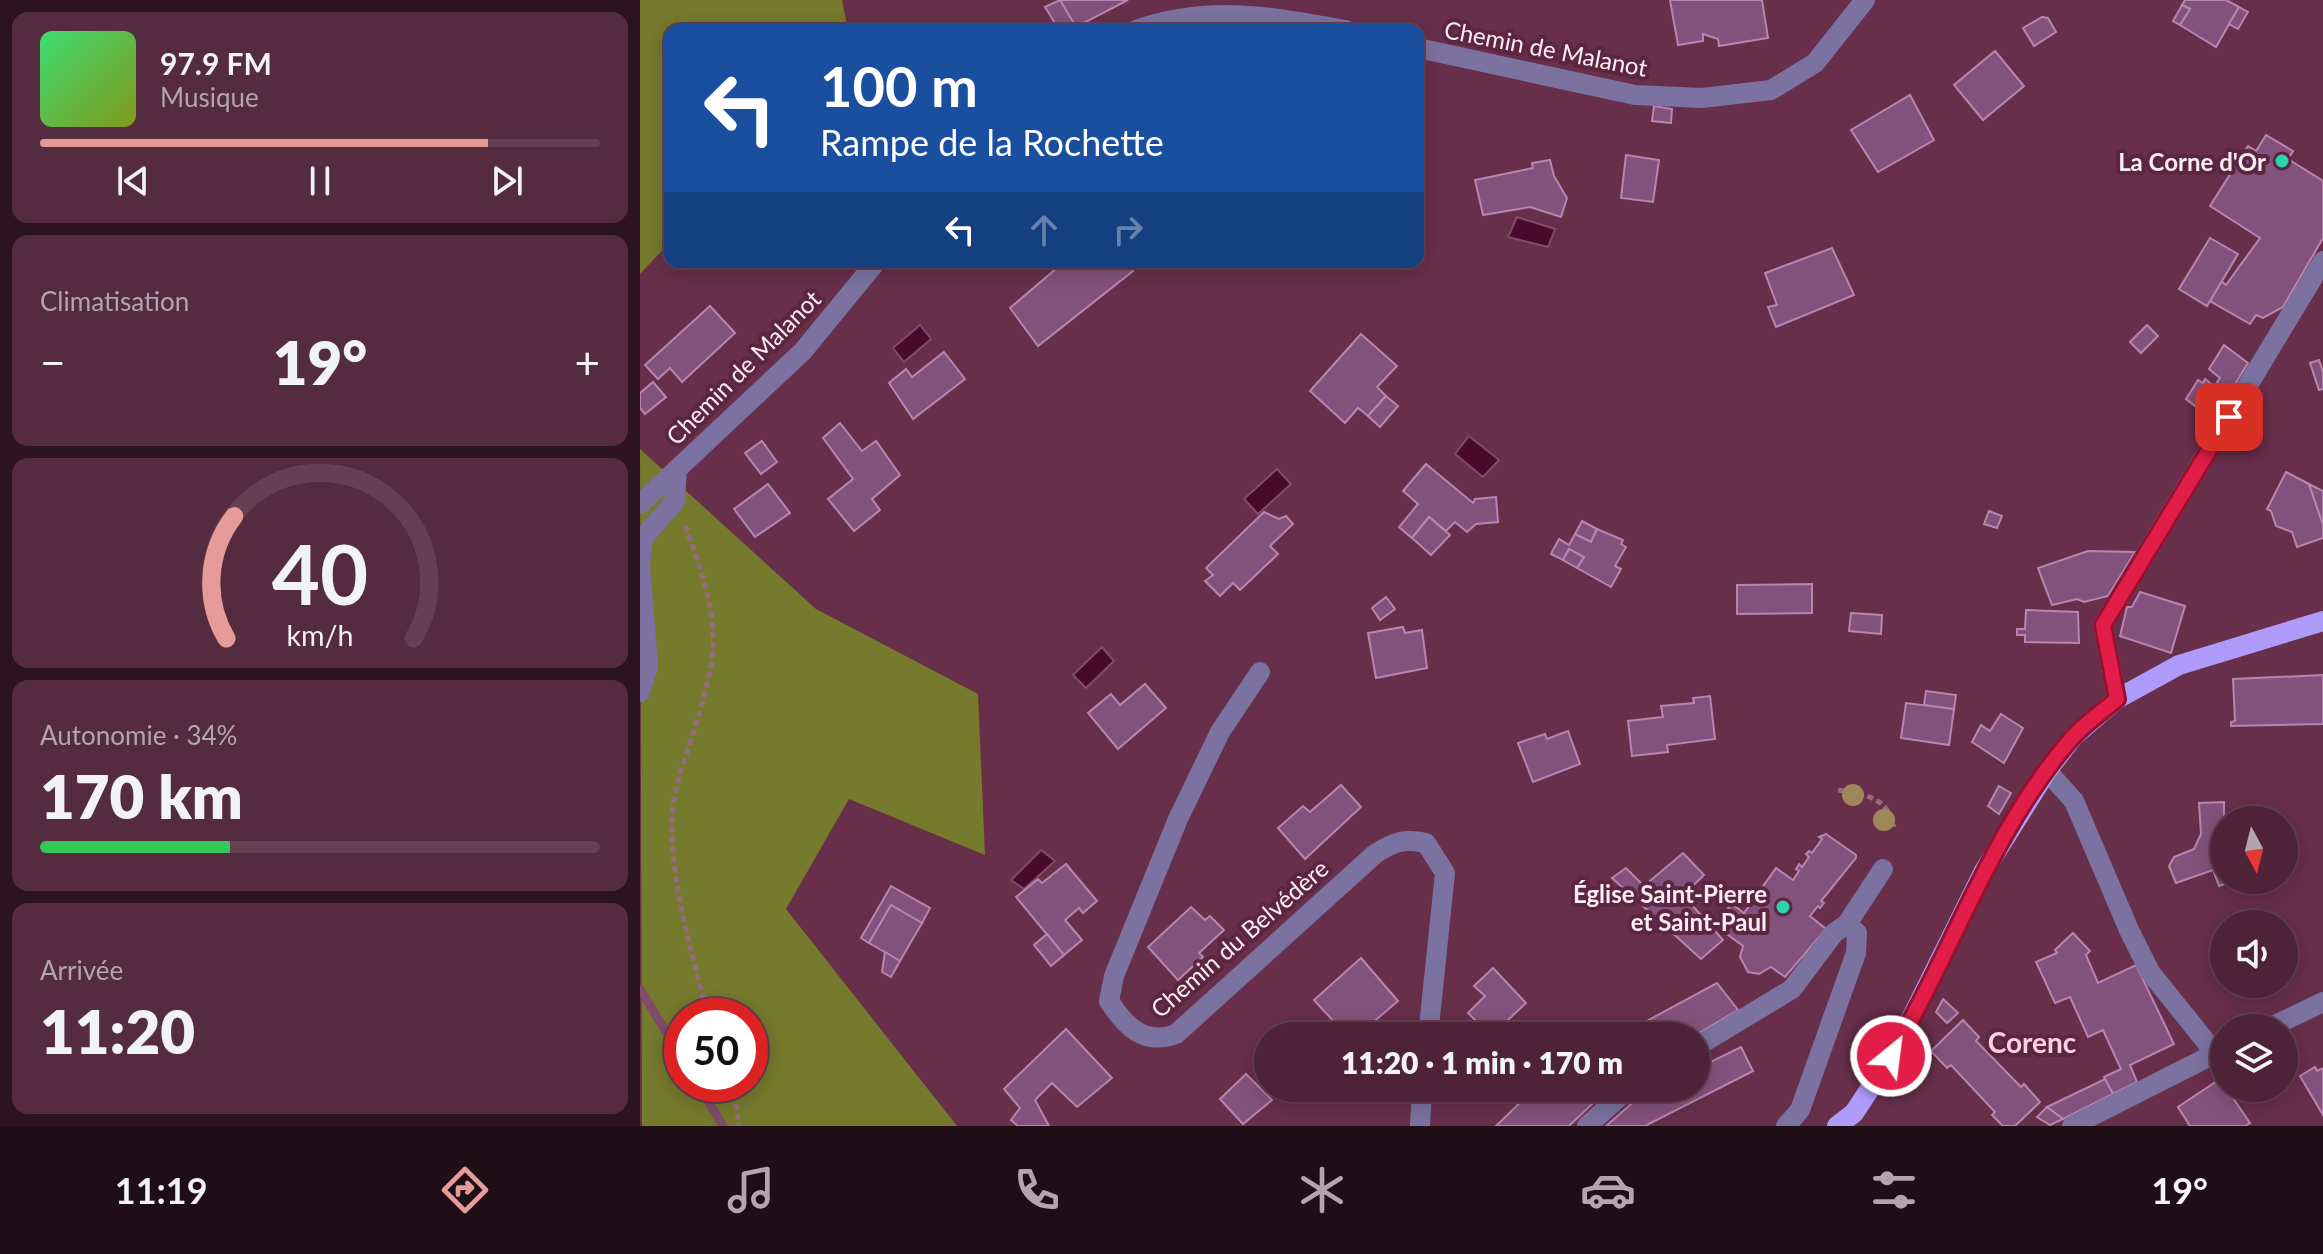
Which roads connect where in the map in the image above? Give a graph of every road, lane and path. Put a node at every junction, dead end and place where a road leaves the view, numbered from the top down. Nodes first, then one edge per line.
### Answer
1 (1865, 0) edge
2 (1153, 24) edge
3 (1313, 24) edge
4 (1424, 49) edge
5 (2323, 261) edge
6 (871, 268) edge
7 (677, 469) junction
8 (675, 501) junction
9 (640, 504) edge
10 (2323, 621) edge
11 (1260, 672) dead end
12 (640, 692) edge
13 (2117, 699) junction
14 (2047, 771) junction
15 (1838, 790) dead end
16 (1894, 827) dead end
17 (1883, 869) dead end
18 (1847, 924) junction
19 (703, 998) edge
20 (2323, 1002) edge
21 (2298, 1014) edge
22 (1429, 1022) edge
23 (1710, 1039) edge
24 (2210, 1040) edge
25 (2210, 1056) edge
26 (736, 1102) edge
27 (1421, 1102) edge
28 (1614, 1102) edge
29 (739, 1126) edge
30 (1420, 1126) edge
31 (1587, 1126) edge
32 (1786, 1126) edge
33 (1837, 1126) edge
34 (2072, 1126) edge

1 - 4 street, Chemin de Malanot
2 - 3 street
5 - 13 street
6 - 7 street, Chemin de Malanot
7 - 8 street
7 - 9 street, Chemin de Malanot
8 - 12 street
8 - 19 path
10 - 13 main road
11 - 22 street, Chemin du Belvédère
13 - 14 main road
14 - 24 street
14 - 33 main road
15 - 16 path
17 - 18 street
18 - 23 street
18 - 32 street
20 - 21 street
25 - 34 street
26 - 29 path
27 - 30 street
28 - 31 street

